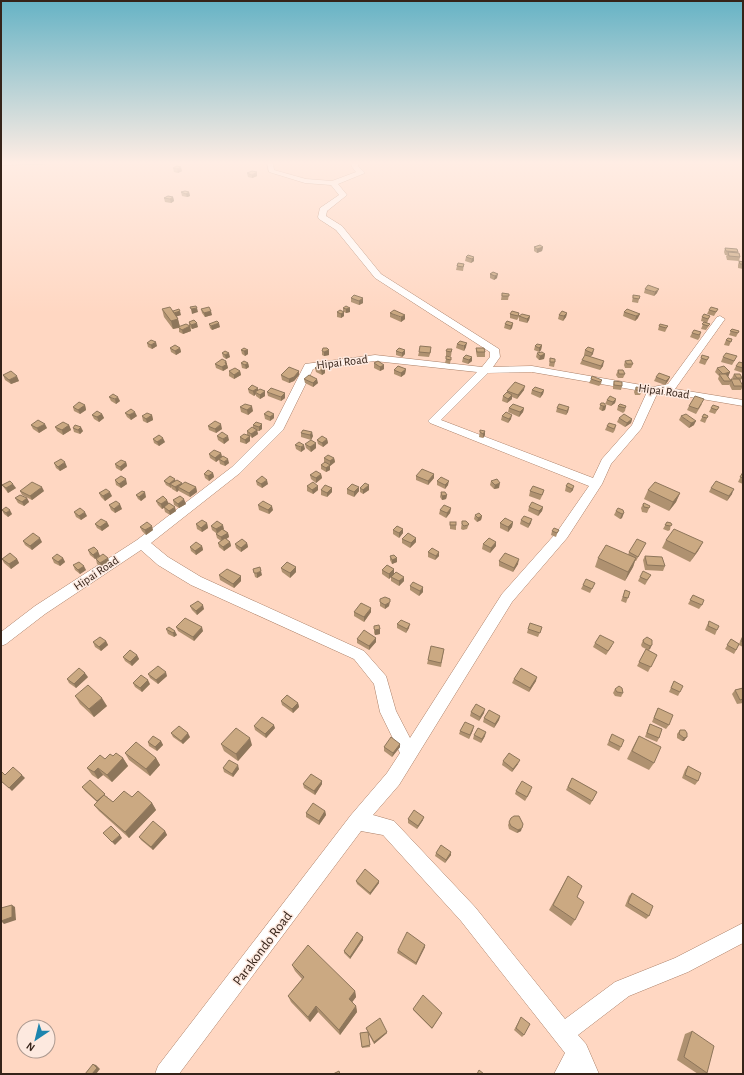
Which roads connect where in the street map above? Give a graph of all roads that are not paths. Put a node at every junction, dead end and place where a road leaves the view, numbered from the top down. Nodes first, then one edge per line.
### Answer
1 (322, 212) edge
2 (720, 319) dead end
3 (485, 370) junction
4 (653, 390) junction
5 (743, 403) edge
6 (596, 484) junction
7 (142, 543) junction
8 (1, 640) edge
9 (409, 753) junction
10 (357, 821) junction
11 (743, 933) edge
12 (563, 1034) junction
13 (578, 1052) junction
14 (166, 1074) edge
15 (565, 1074) edge
16 (588, 1074) edge

1 - 3 street
2 - 4 street
3 - 4 street, Hipai Road
3 - 6 street
3 - 7 street, Hipai Road
4 - 5 street, Hipai Road
4 - 6 street, Parakondo Road
6 - 9 street, Parakondo Road
7 - 8 street, Hipai Road
7 - 9 street
9 - 10 street, Parakondo Road
10 - 12 street
10 - 14 street, Parakondo Road
11 - 12 street
12 - 13 street
13 - 15 street
13 - 16 street

